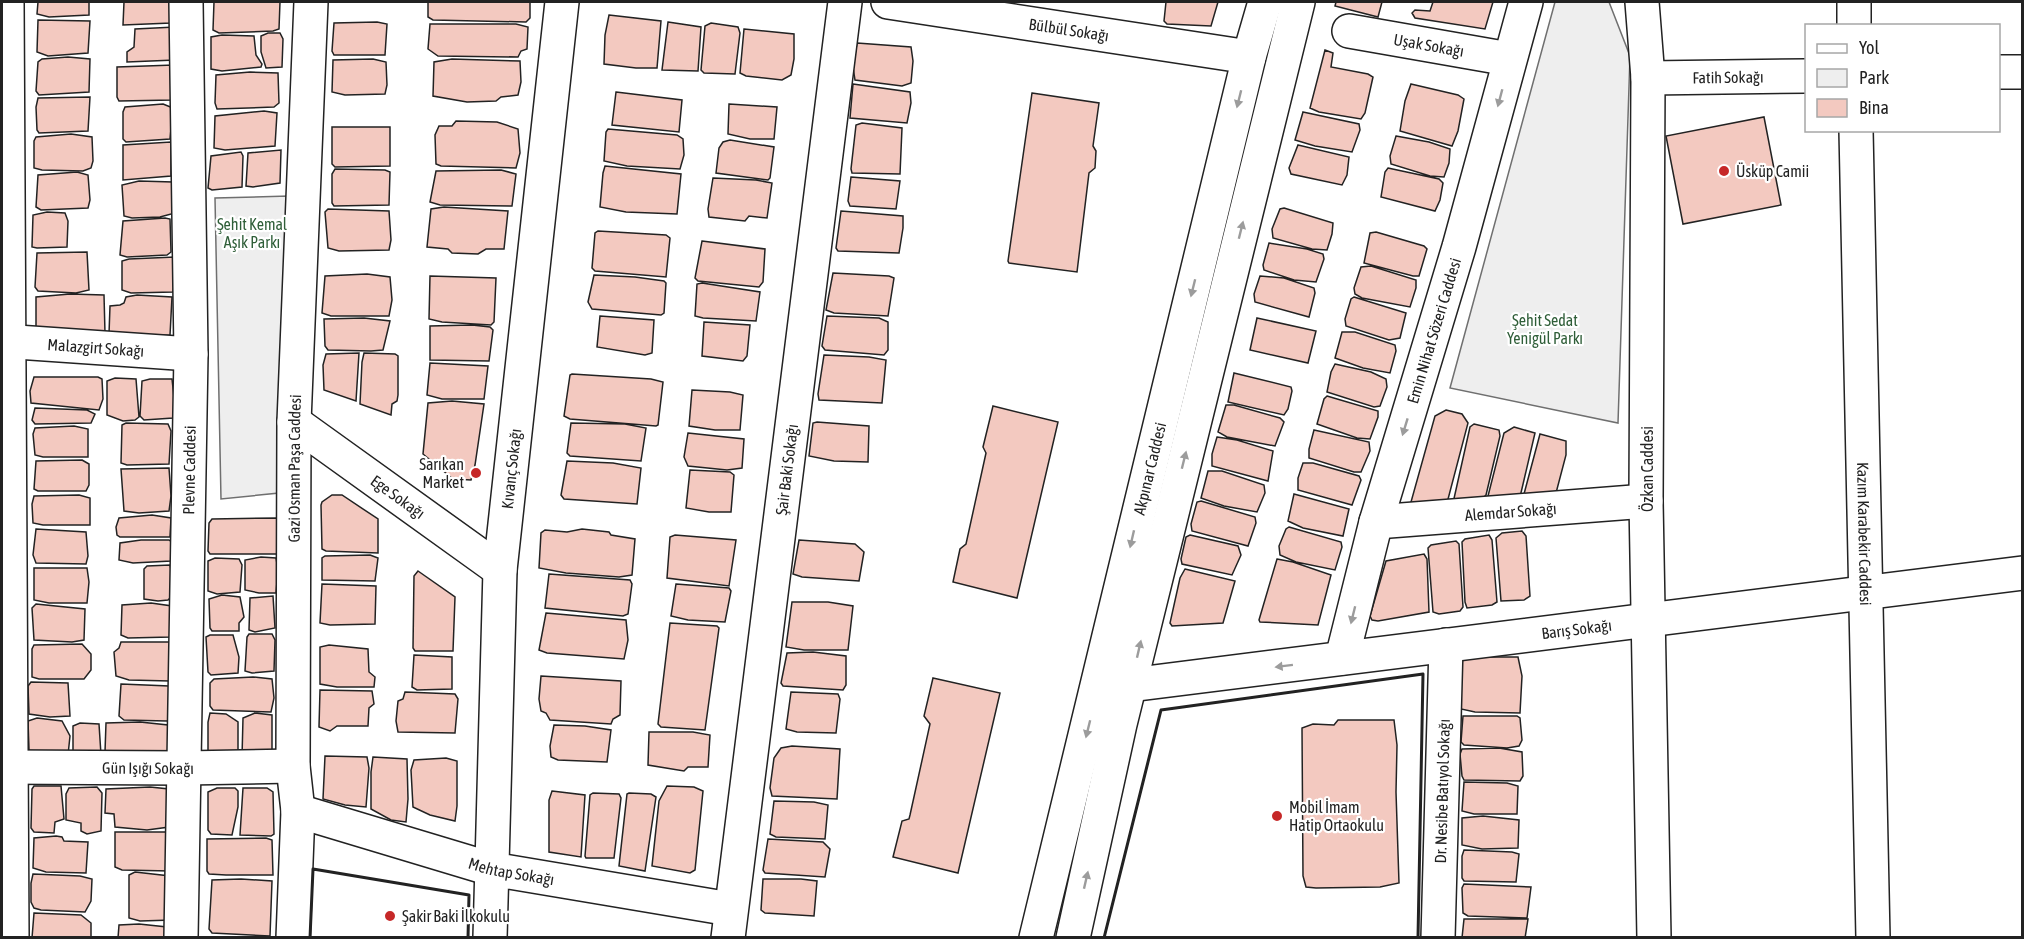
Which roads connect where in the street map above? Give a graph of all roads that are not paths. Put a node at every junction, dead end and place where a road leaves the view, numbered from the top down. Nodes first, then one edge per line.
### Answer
1 (7, 2) edge
2 (186, 2) edge
3 (311, 2) edge
4 (562, 2) edge
5 (845, 2) edge
6 (888, 2) edge
7 (1265, 2) edge
8 (1298, 2) edge
9 (1526, 2) edge
10 (1642, 2) edge
11 (1854, 2) edge
12 (1854, 24) edge
13 (1349, 31) dead end
14 (1249, 57) junction
15 (1509, 59) junction
16 (2000, 72) edge
17 (2022, 72) edge
18 (1805, 75) edge
19 (1648, 78) junction
20 (1856, 132) edge
21 (5, 341) edge
22 (191, 354) junction
23 (294, 422) junction
24 (1646, 501) junction
25 (1376, 522) junction
26 (500, 570) junction
27 (2022, 573) edge
28 (1865, 593) junction
29 (1648, 620) junction
30 (1446, 645) junction
31 (1342, 658) junction
32 (1130, 685) junction
33 (1097, 691) junction
34 (292, 766) junction
35 (7, 767) edge
36 (184, 768) junction
37 (298, 811) junction
38 (491, 869) junction
39 (729, 923) edge
40 (12, 938) edge
41 (181, 938) edge
42 (293, 938) edge
43 (490, 938) edge
44 (1036, 938) edge
45 (1073, 938) edge
46 (1438, 938) edge
47 (1654, 938) edge
48 (1873, 938) edge

1 - 21 street
2 - 22 street, Plevne Caddesi
3 - 23 street, Gazi Osman Paşa Caddesi
4 - 26 street, Kıvanç Sokağı
5 - 39 street, Şair Baki Sokağı
6 - 14 street, Bülbül Sokağı
7 - 14 street, Akpınar Caddesi
32 -> 8 street, Akpınar Caddesi
9 - 15 street, Emin Nihat Sözeri Caddesi
10 - 19 street, Özkan Caddesi
11 - 12 street
13 - 15 street, Uşak Sokağı
14 -> 33 street, Akpınar Caddesi
15 -> 25 street, Emin Nihat Sözeri Caddesi
16 - 17 street
18 - 19 street, Fatih Sokağı
19 - 24 street, Özkan Caddesi
20 - 28 street, Kazım Karabekir Caddesi
21 - 22 street, Malazgirt Sokağı
21 - 35 street
22 - 36 street, Plevne Caddesi
23 - 26 street, Ege Sokağı
23 - 34 street, Gazi Osman Paşa Caddesi
24 - 25 street, Alemdar Sokağı
24 - 29 street, Özkan Caddesi
25 -> 31 street, Emin Nihat Sözeri Caddesi
26 - 38 street, Kıvanç Sokağı
27 - 28 street, Barış Sokağı
28 - 29 street, Barış Sokağı
28 - 48 street, Kazım Karabekir Caddesi
29 - 30 street, Barış Sokağı
29 - 47 street, Özkan Caddesi
30 - 31 street, Barış Sokağı
30 - 46 street, Dr. Nesibe Batıyol Sokağı
31 -> 32 street, Barış Sokağı
32 - 33 street, Barış Sokağı
45 -> 32 street, Akpınar Caddesi
33 -> 44 street, Akpınar Caddesi
34 - 36 street, Gün Işığı Sokağı
34 - 37 street, Gazi Osman Paşa Caddesi
35 - 36 street, Gün Işığı Sokağı
35 - 40 street
36 - 41 street, Plevne Caddesi
37 - 38 street, Mehtap Sokağı
37 - 42 street, Gazi Osman Paşa Caddesi
38 - 39 street, Mehtap Sokağı
38 - 43 street, Kıvanç Sokağı

